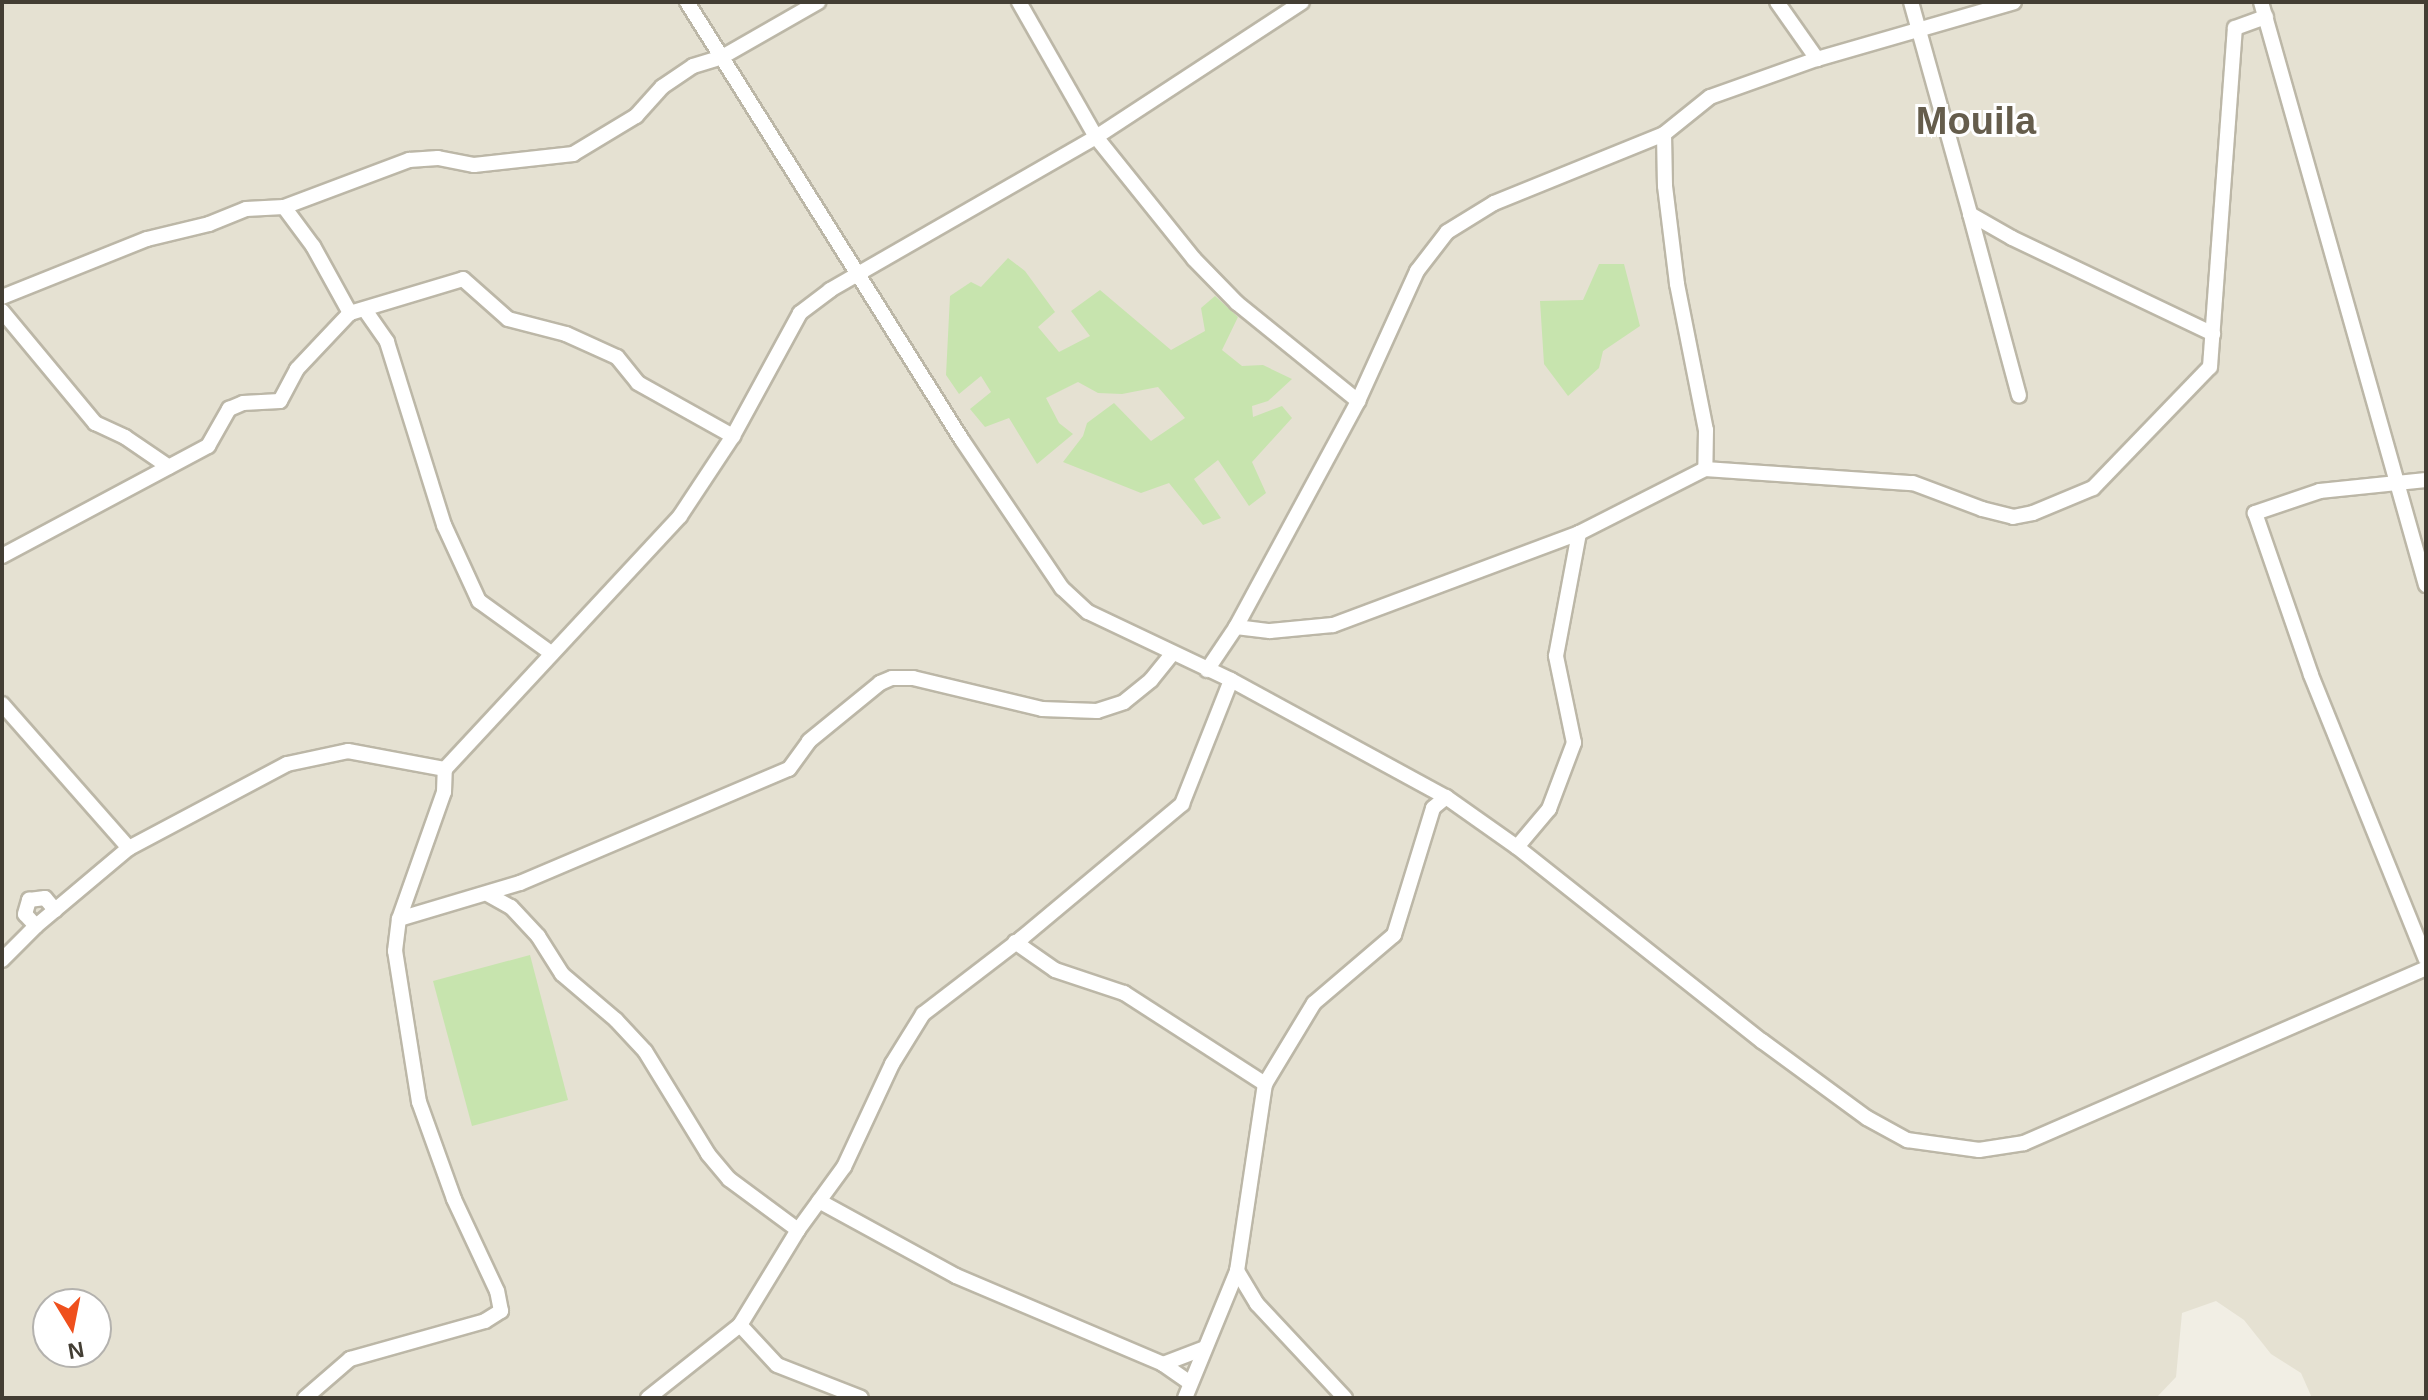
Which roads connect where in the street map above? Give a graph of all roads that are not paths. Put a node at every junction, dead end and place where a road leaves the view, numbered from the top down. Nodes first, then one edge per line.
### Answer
1 (687, 2) edge
2 (818, 2) edge
3 (1019, 2) edge
4 (1302, 2) edge
5 (1777, 2) edge
6 (1911, 2) edge
7 (2014, 2) edge
8 (2264, 9) edge
9 (1919, 30) junction
10 (722, 57) junction
11 (1817, 59) junction
12 (1664, 134) junction
13 (1096, 137) junction
14 (284, 207) junction
15 (1970, 214) junction
16 (856, 276) junction
17 (2, 297) edge
18 (2, 311) edge
19 (358, 312) junction
20 (2213, 334) junction
21 (2019, 396) dead end
22 (1358, 401) junction
23 (733, 436) junction
24 (169, 467) junction
25 (1705, 469) junction
26 (2426, 480) edge
27 (2395, 481) junction
28 (1579, 533) junction
29 (2, 556) edge
30 (2426, 585) edge
31 (1236, 627) junction
32 (551, 653) junction
33 (1172, 654) junction
34 (1207, 670) junction
35 (1231, 680) junction
36 (2, 704) edge
37 (445, 769) junction
38 (1446, 797) junction
39 (1517, 847) junction
40 (129, 848) junction
41 (489, 895) junction
42 (55, 910) junction
43 (399, 919) junction
44 (36, 926) junction
45 (1015, 942) junction
46 (2426, 959) edge
47 (2, 960) edge
48 (2426, 968) edge
49 (1265, 1084) junction
50 (819, 1201) junction
51 (798, 1230) junction
52 (1237, 1271) junction
53 (740, 1325) junction
54 (1202, 1349) junction
55 (1163, 1364) junction
56 (1189, 1382) junction
57 (305, 1398) edge
58 (648, 1398) edge
59 (861, 1398) edge
60 (1185, 1398) edge
61 (1345, 1398) edge

1 - 10 street
2 - 10 street
3 - 13 street
4 - 13 street
5 - 11 street
6 - 9 street
7 - 9 street
8 - 20 street
8 - 27 street
9 - 11 street
9 - 15 street
10 - 14 street
10 - 16 street
11 - 12 street
12 - 22 street
12 - 25 street
13 - 16 street
13 - 22 street
14 - 17 street
14 - 19 street
15 - 20 street
15 - 21 street
16 - 23 street
16 - 33 street
18 - 24 street
19 - 23 street
19 - 24 street
19 - 32 street
20 - 25 street
22 - 31 street
23 - 32 street
24 - 29 street
25 - 28 street
26 - 27 street
27 - 30 street
27 - 46 street
28 - 31 street
28 - 39 street
31 - 34 street
32 - 37 street
33 - 34 street
33 - 41 street
34 - 35 street
35 - 38 street
35 - 45 street
36 - 40 street
37 - 40 street
37 - 43 street
38 - 39 street
38 - 49 street
39 - 48 street
40 - 42 street
41 - 43 street
41 - 51 street
42 - 44 street
42 - 44 street
43 - 57 street
44 - 47 street
45 - 49 street
45 - 50 street
49 - 52 street
50 - 51 street
50 - 55 street
51 - 53 street
52 - 54 street
52 - 61 street
53 - 58 street
53 - 59 street
54 - 55 street
54 - 56 street
55 - 56 street
56 - 60 street

